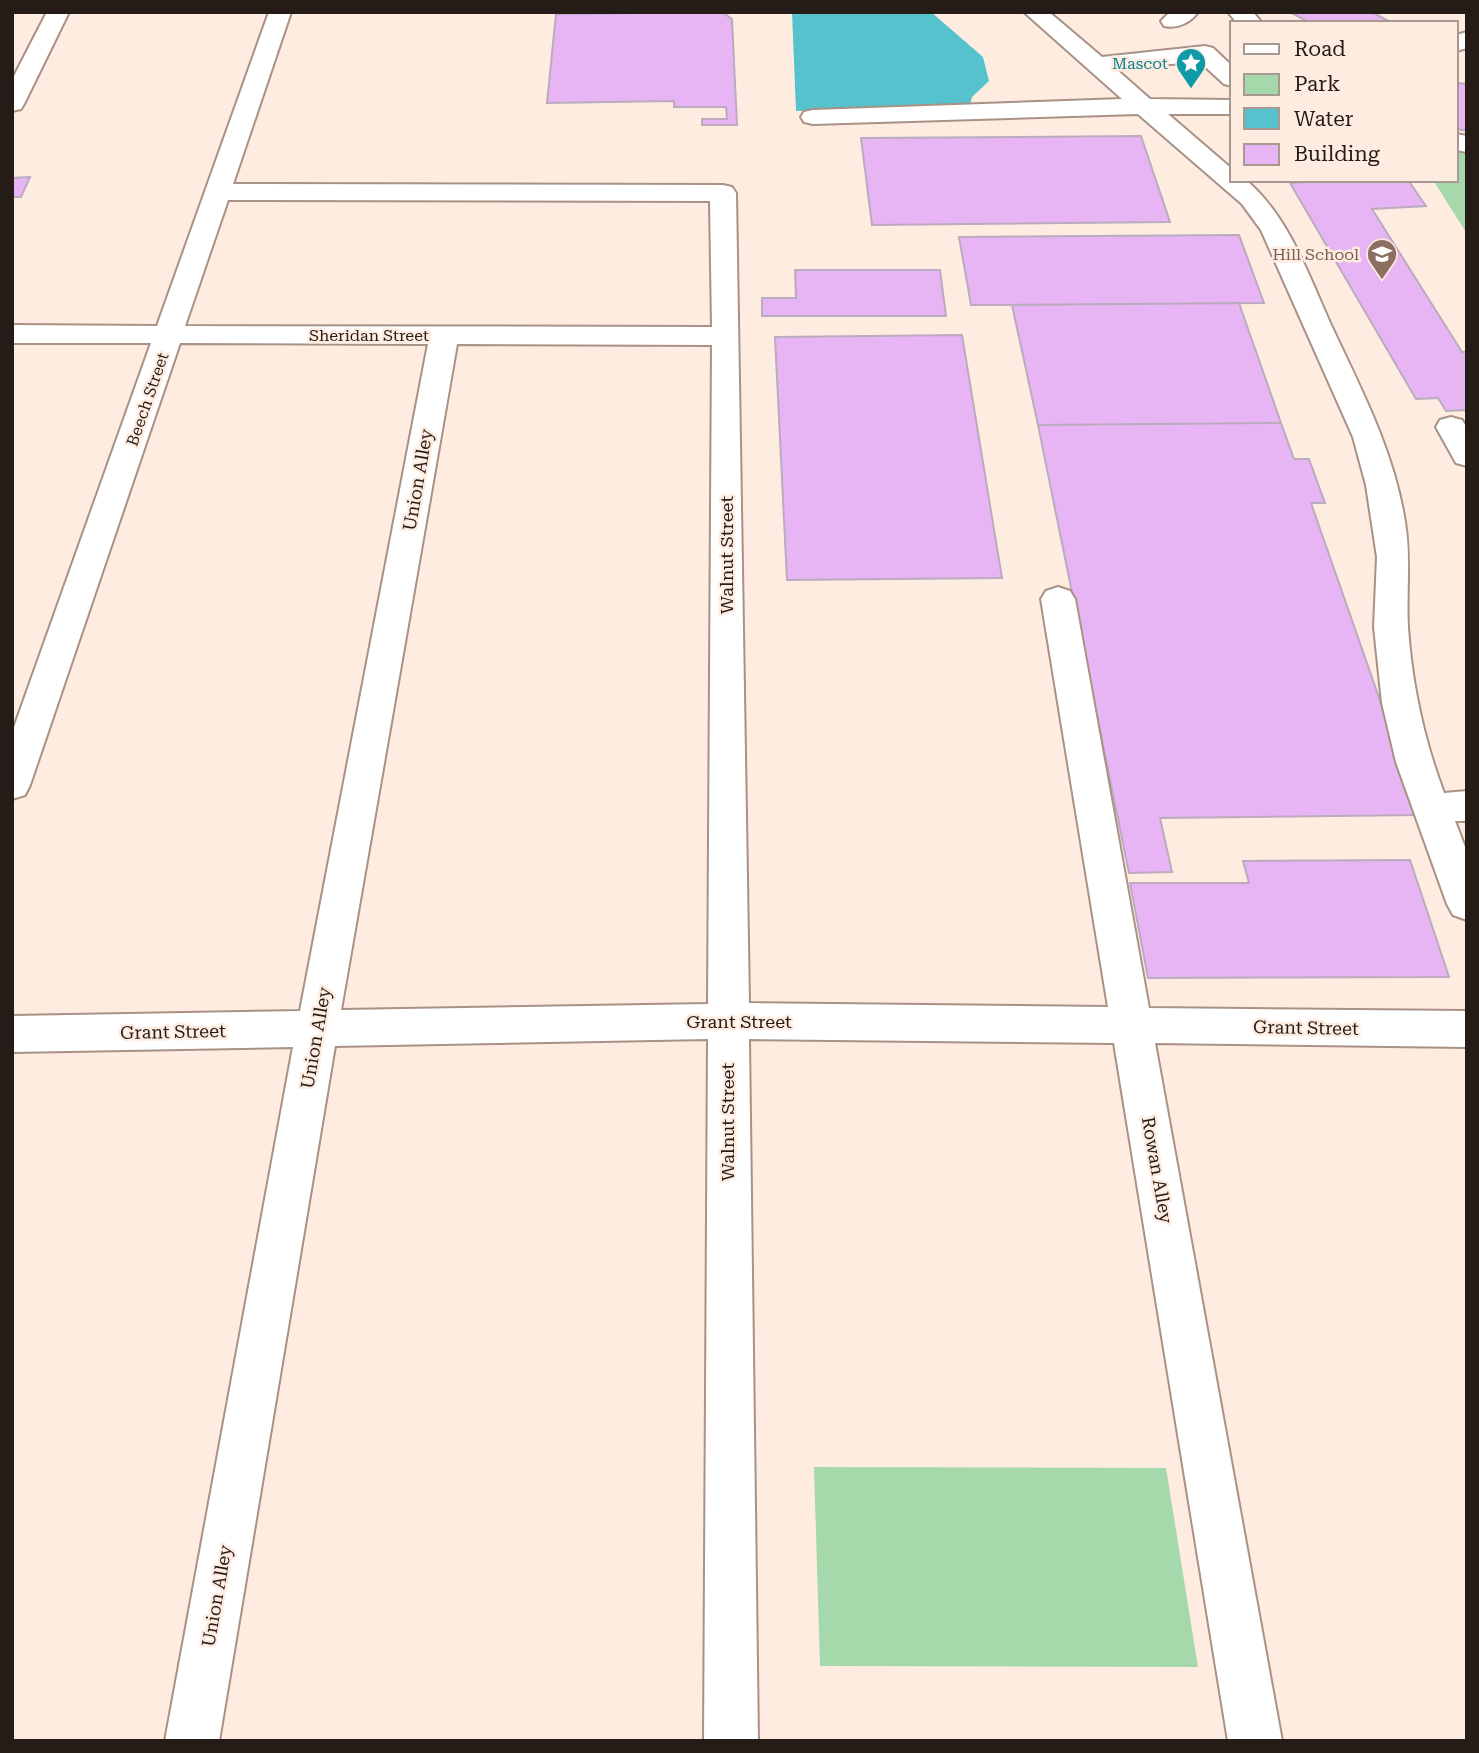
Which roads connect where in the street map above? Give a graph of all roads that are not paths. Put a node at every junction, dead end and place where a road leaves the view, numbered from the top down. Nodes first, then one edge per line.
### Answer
1 (58, 12) edge
2 (280, 12) edge
3 (1035, 12) edge
4 (1098, 65) junction
5 (1230, 77) edge
6 (12, 104) edge
7 (1147, 106) junction
8 (1230, 107) edge
9 (813, 117) dead end
10 (1230, 179) edge
11 (1233, 182) edge
12 (219, 192) junction
13 (170, 333) junction
14 (12, 334) edge
15 (444, 335) junction
16 (726, 336) junction
17 (1451, 427) dead end
18 (1467, 456) edge
19 (1058, 599) dead end
20 (12, 785) edge
21 (1449, 807) edge
22 (1467, 904) edge
23 (727, 1021) junction
24 (1132, 1026) junction
25 (317, 1029) junction
26 (1467, 1030) edge
27 (12, 1034) edge
28 (192, 1741) edge
29 (731, 1741) edge
30 (1255, 1741) edge

1 - 6 street
2 - 12 street, Beech Street
3 - 4 street
4 - 5 street
4 - 7 street
7 - 8 street
7 - 9 street
7 - 10 street
11 - 21 street
12 - 13 street, Beech Street
12 - 16 street, Walnut Street
13 - 14 street, Sheridan Street
13 - 15 street, Sheridan Street
13 - 20 street, Beech Street
15 - 16 street, Sheridan Street
15 - 25 street, Union Alley
16 - 23 street, Walnut Street
17 - 18 street
19 - 24 street, Rowan Alley
21 - 22 street
23 - 24 street, Grant Street
23 - 25 street, Grant Street
23 - 29 street, Walnut Street
24 - 26 street, Grant Street
24 - 30 street, Rowan Alley
25 - 27 street, Grant Street
25 - 28 street, Union Alley

